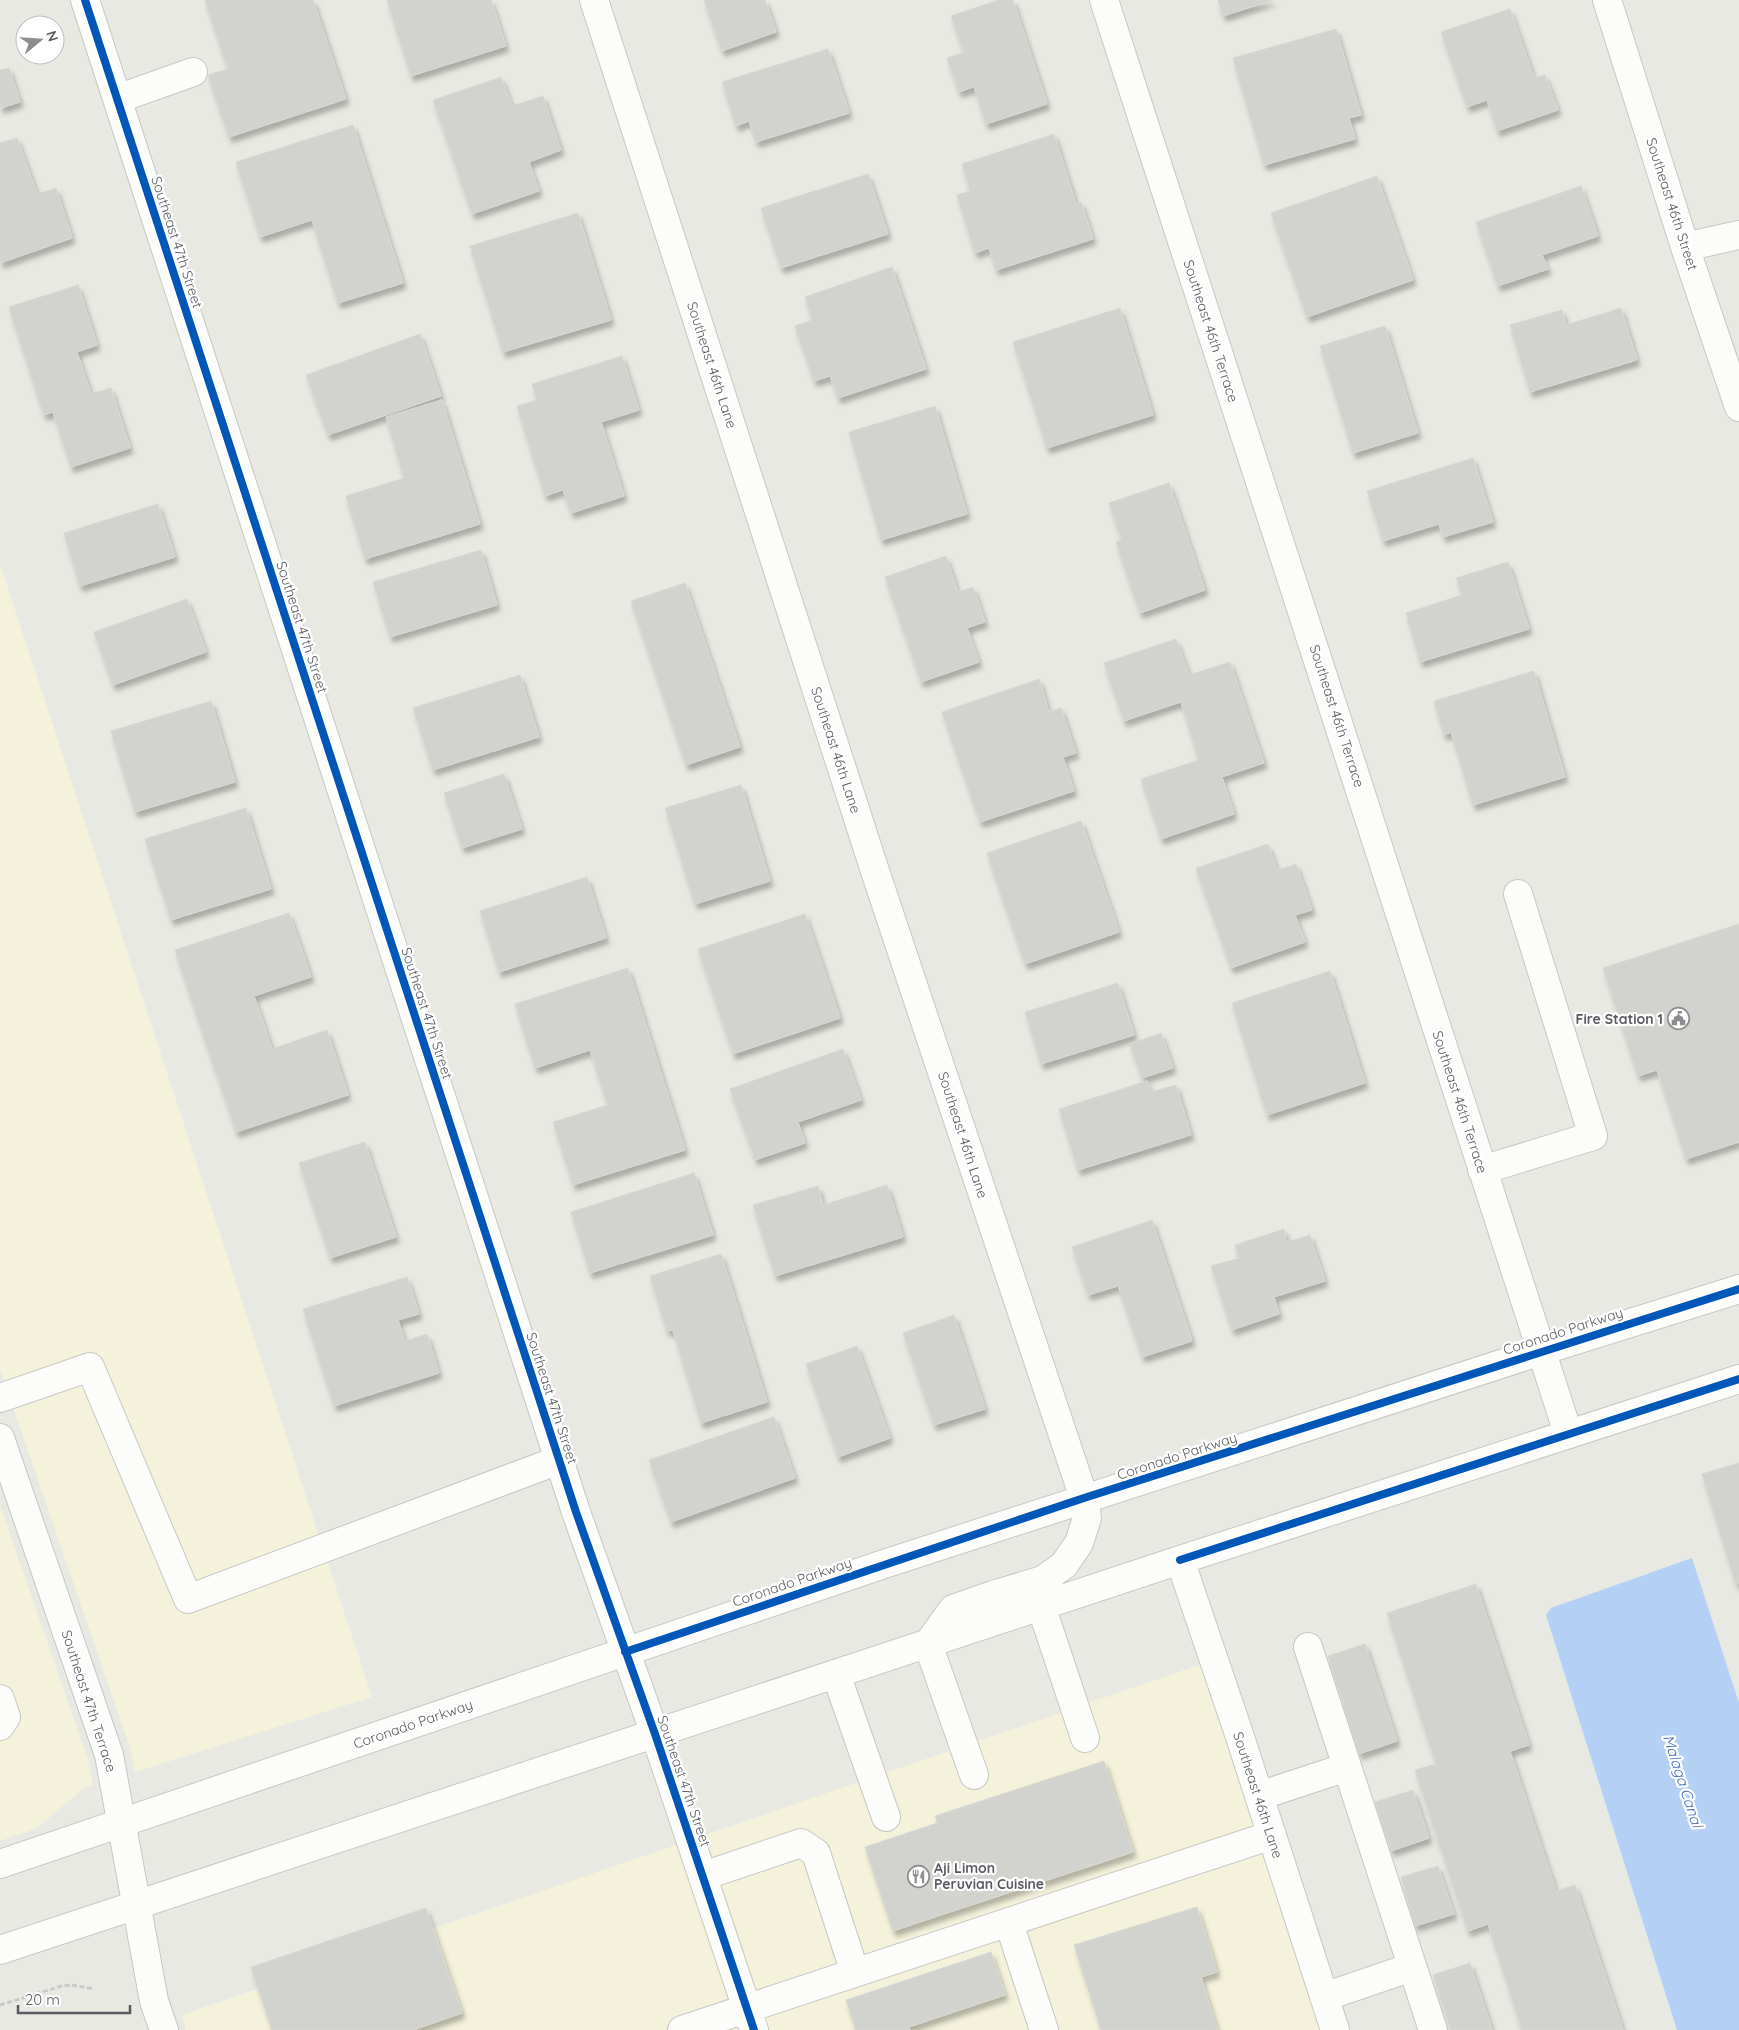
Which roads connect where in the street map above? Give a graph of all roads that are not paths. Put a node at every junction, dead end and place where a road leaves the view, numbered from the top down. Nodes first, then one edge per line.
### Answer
1 (87, 0) edge
2 (594, 0) edge
3 (1104, 0) edge
4 (1607, 0) edge
5 (193, 72) dead end
6 (117, 99) junction
7 (1739, 235) edge
8 (1685, 247) junction
9 (1739, 407) edge
10 (1518, 894) dead end
11 (1482, 1170) junction
12 (1739, 1289) edge
13 (1540, 1351) junction
14 (1739, 1379) edge
15 (0, 1398) edge
16 (1568, 1433) junction
17 (0, 1438) edge
18 (559, 1460) junction
19 (1084, 1498) junction
20 (1180, 1560) junction
21 (1041, 1606) junction
22 (928, 1644) junction
23 (1308, 1647) dead end
24 (625, 1652) junction
25 (836, 1674) junction
26 (0, 1699) edge
27 (0, 1726) edge
28 (655, 1734) junction
29 (1085, 1738) dead end
30 (1347, 1767) junction
31 (974, 1775) dead end
32 (1259, 1796) junction
33 (886, 1817) dead end
34 (122, 1823) junction
35 (1272, 1835) junction
36 (0, 1864) edge
37 (703, 1876) junction
38 (137, 1905) junction
39 (1009, 1923) junction
40 (0, 1950) edge
41 (1412, 1967) junction
42 (855, 1973) junction
43 (1324, 1997) junction
44 (750, 2019) edge
45 (164, 2030) edge
46 (682, 2030) edge
47 (1044, 2030) edge
48 (1335, 2030) edge
49 (1433, 2030) edge

1 - 6 street, Southeast 47th Street
2 - 19 street, Southeast 46th Lane
3 - 11 street, Southeast 46th Terrace
4 - 8 street, Southeast 46th Street
5 - 6 street
6 - 18 street, Southeast 47th Street
7 - 8 street
8 - 9 street, Southeast 46th Street
10 - 11 street
11 - 13 street, Southeast 46th Terrace
12 - 13 street, Coronado Parkway
13 - 16 street, Southeast 46th Terrace
13 - 19 street, Coronado Parkway
14 - 16 street
15 - 18 street
16 - 20 street
17 - 34 street, Southeast 47th Terrace
18 - 24 street, Southeast 47th Street
19 - 22 street, Southeast 46th Lane
19 - 24 street, Coronado Parkway
20 - 21 street
20 - 32 street, Southeast 46th Lane
21 - 22 street
21 - 29 street
22 - 25 street
22 - 31 street
23 - 30 street
24 - 28 street, Southeast 47th Street
24 - 34 street, Coronado Parkway
25 - 28 street
25 - 33 street
26 - 27 street
28 - 37 street, Southeast 47th Street
28 - 38 street
30 - 32 street
30 - 41 street
32 - 35 street, Southeast 46th Lane
34 - 36 street, Coronado Parkway
34 - 38 street, Southeast 47th Terrace
35 - 39 street
35 - 43 street, Southeast 46th Lane
37 - 42 street
37 - 44 street, Southeast 47th Street
38 - 40 street
38 - 45 street, Southeast 47th Terrace
39 - 42 street
39 - 47 street
41 - 43 street
41 - 49 street
42 - 44 street
43 - 48 street, Southeast 46th Lane
44 - 46 street

